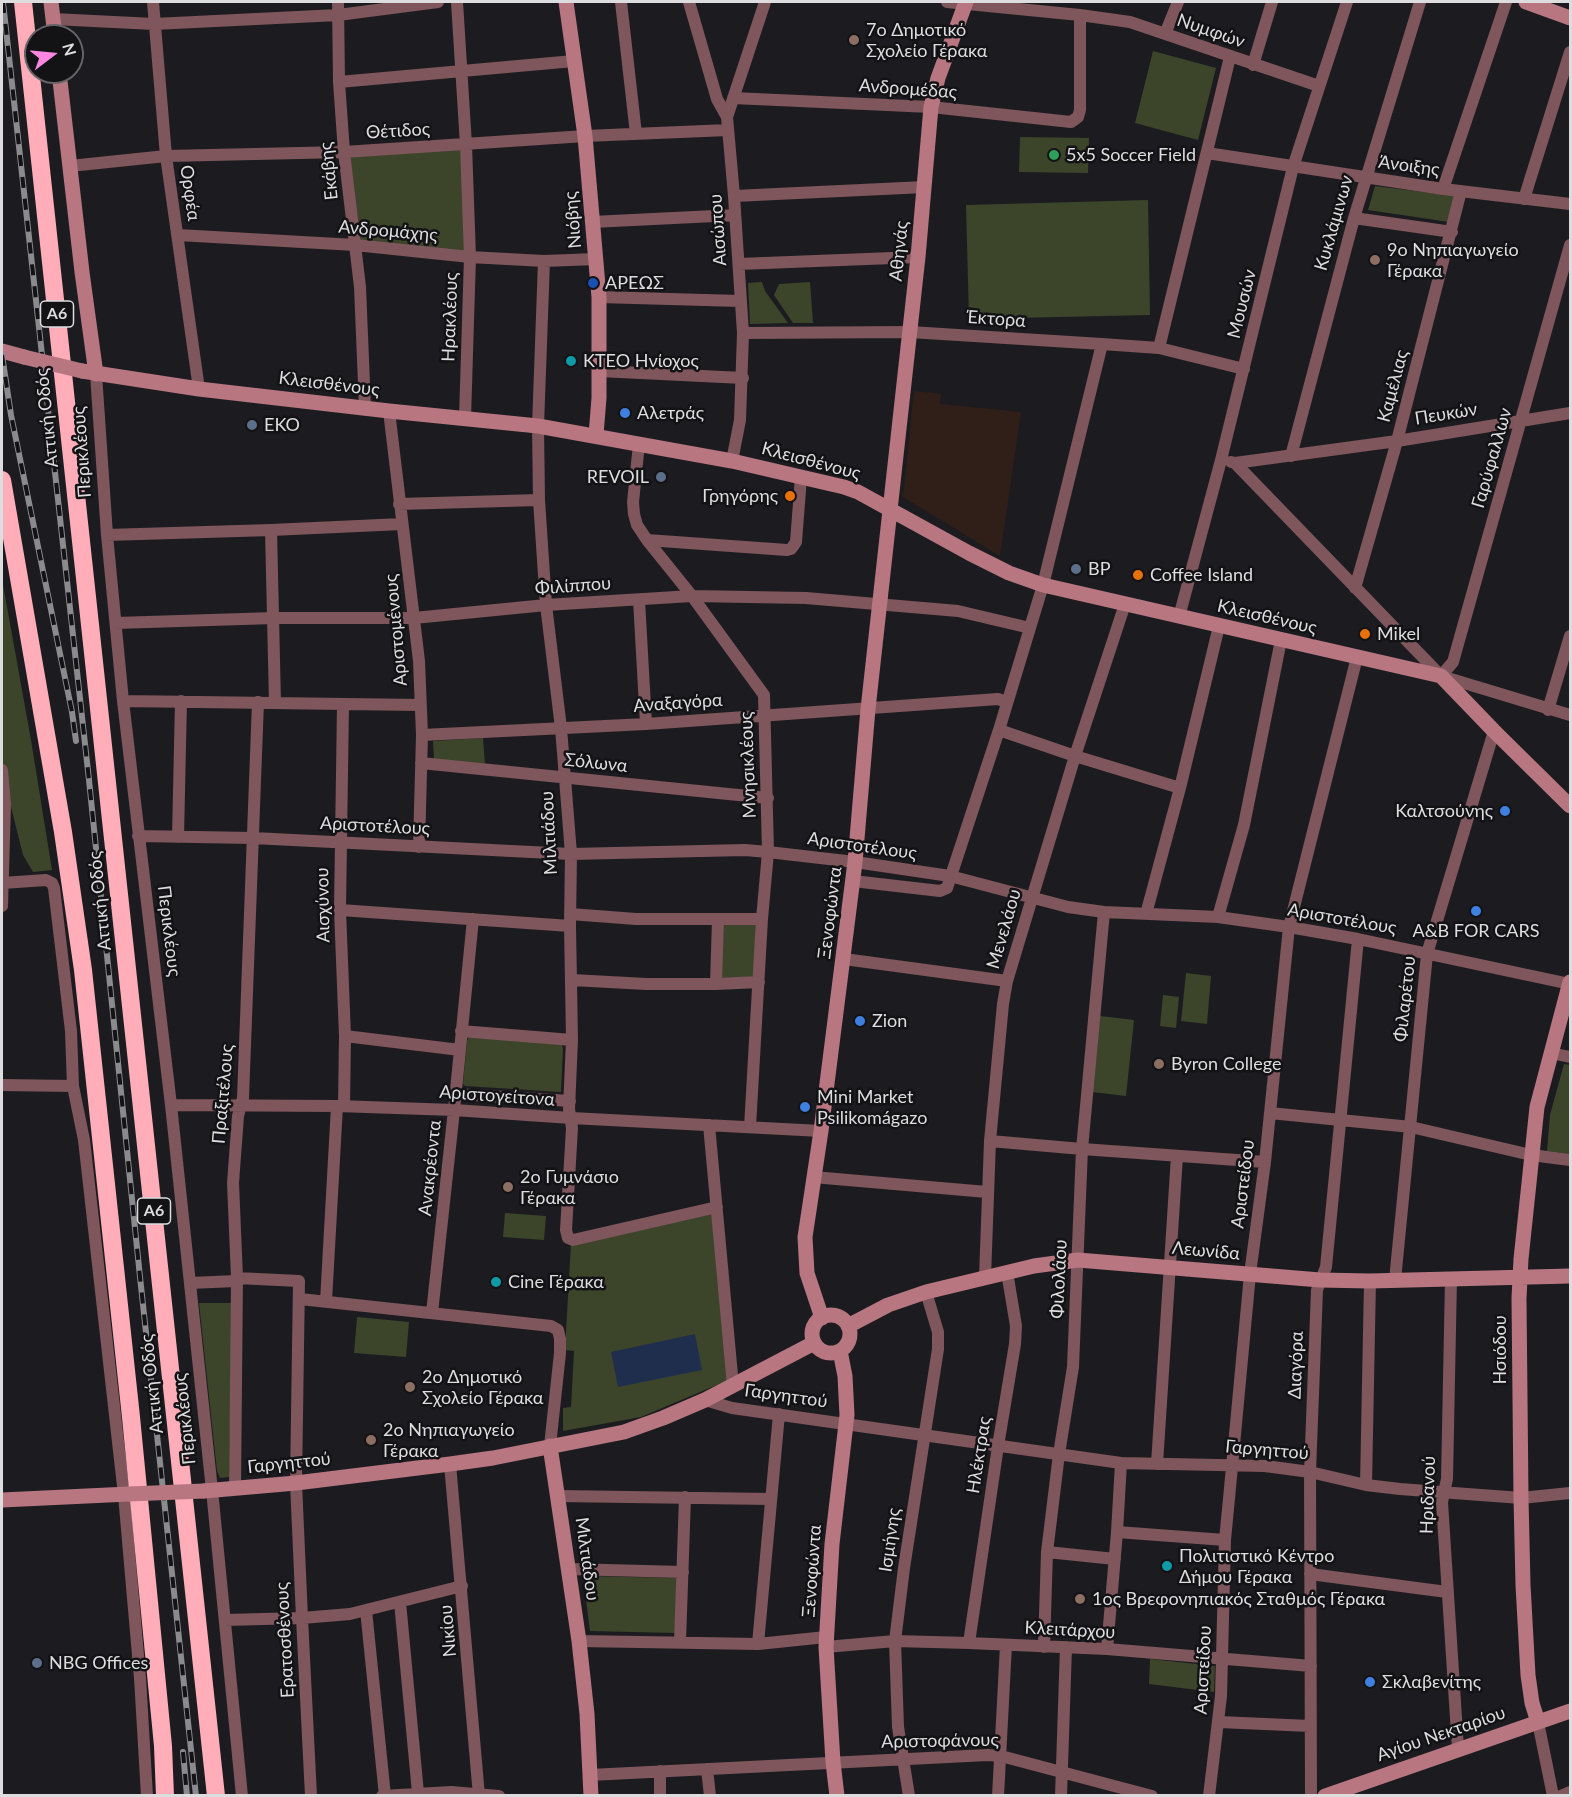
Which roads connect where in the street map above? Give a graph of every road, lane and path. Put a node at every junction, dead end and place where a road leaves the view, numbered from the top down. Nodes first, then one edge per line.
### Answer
1 (23, 2) edge
2 (51, 2) edge
3 (153, 2) edge
4 (338, 2) edge
5 (438, 2) edge
6 (457, 2) edge
7 (566, 2) edge
8 (621, 2) edge
9 (689, 2) edge
10 (765, 2) edge
11 (947, 2) edge
12 (1178, 2) edge
13 (1272, 2) edge
14 (1347, 2) edge
15 (1420, 2) edge
16 (1506, 2) edge
17 (1526, 2) edge
18 (965, 3) edge
19 (1054, 7) edge
20 (338, 15) junction
21 (1080, 15) junction
22 (1570, 18) edge
23 (53, 19) junction
24 (54, 24) edge
25 (154, 24) junction
26 (1165, 34) junction
27 (1570, 52) edge
28 (1230, 57) junction
29 (574, 61) junction
30 (1252, 64) junction
31 (461, 72) junction
32 (339, 82) junction
33 (60, 84) edge
34 (1319, 86) junction
35 (733, 98) junction
36 (931, 107) junction
37 (727, 117) junction
38 (728, 130) junction
39 (636, 134) junction
40 (585, 136) junction
41 (466, 145) junction
42 (344, 152) junction
43 (1207, 153) junction
44 (166, 156) junction
45 (70, 166) junction
46 (1293, 167) junction
47 (1366, 178) junction
48 (925, 187) junction
49 (1443, 189) junction
50 (1461, 191) junction
51 (734, 196) junction
52 (1524, 199) junction
53 (1570, 204) edge
54 (735, 215) junction
55 (1354, 218) junction
56 (592, 222) junction
57 (1452, 232) junction
58 (178, 236) junction
59 (356, 245) junction
60 (1570, 245) edge
61 (918, 256) junction
62 (470, 257) junction
63 (596, 259) junction
64 (543, 261) junction
65 (739, 264) junction
66 (599, 297) junction
67 (740, 301) junction
68 (910, 332) junction
69 (743, 333) junction
70 (1102, 344) junction
71 (1158, 348) junction
72 (2, 351) edge
73 (1244, 369) junction
74 (599, 371) junction
75 (89, 372) junction
76 (743, 378) junction
77 (199, 389) junction
78 (365, 408) junction
79 (389, 411) junction
80 (1570, 413) edge
81 (465, 418) junction
82 (1521, 420) junction
83 (538, 426) junction
84 (596, 435) junction
85 (1397, 441) junction
86 (639, 444) junction
87 (1291, 456) junction
88 (1221, 460) junction
89 (732, 461) junction
90 (1234, 463) junction
91 (801, 477) junction
92 (2, 480) edge
93 (539, 500) junction
94 (399, 504) junction
95 (890, 509) junction
96 (402, 524) junction
97 (271, 530) junction
98 (107, 535) junction
99 (647, 540) junction
100 (1043, 585) junction
101 (1355, 588) junction
102 (692, 596) junction
103 (639, 600) junction
104 (880, 604) junction
105 (1125, 604) junction
106 (546, 605) junction
107 (1179, 617) junction
108 (274, 618) junction
109 (414, 618) junction
110 (116, 623) junction
111 (1219, 626) junction
112 (1030, 628) junction
113 (1570, 636) edge
114 (1281, 640) junction
115 (1357, 657) junction
116 (1441, 676) junction
117 (123, 701) junction
118 (181, 701) junction
119 (258, 702) junction
120 (1007, 702) junction
121 (275, 703) junction
122 (344, 704) junction
123 (420, 705) junction
124 (868, 709) junction
125 (1548, 710) junction
126 (765, 715) junction
127 (1570, 715) edge
128 (646, 724) junction
129 (561, 728) junction
130 (999, 730) junction
131 (1494, 731) junction
132 (422, 735) junction
133 (1075, 756) junction
134 (421, 764) junction
135 (2, 770) edge
136 (565, 778) junction
137 (1180, 788) junction
138 (768, 798) junction
139 (1570, 806) edge
140 (138, 836) junction
141 (178, 837) junction
142 (253, 838) junction
143 (341, 843) junction
144 (419, 847) junction
145 (768, 852) junction
146 (571, 854) junction
147 (855, 862) junction
148 (950, 876) junction
149 (853, 881) junction
150 (2, 883) edge
151 (1031, 898) junction
152 (2, 906) edge
153 (340, 910) junction
154 (1104, 912) junction
155 (1146, 914) junction
156 (1218, 917) junction
157 (473, 919) junction
158 (718, 919) junction
159 (762, 919) junction
160 (570, 920) junction
161 (1289, 927) junction
162 (1358, 939) junction
163 (1427, 954) junction
164 (844, 960) junction
165 (572, 980) junction
166 (1007, 981) junction
167 (759, 982) junction
168 (1570, 983) edge
169 (716, 984) junction
170 (461, 1031) junction
171 (345, 1036) junction
172 (572, 1040) junction
173 (460, 1050) junction
174 (1551, 1053) junction
175 (1570, 1057) edge
176 (2, 1085) edge
177 (72, 1086) junction
178 (456, 1094) junction
179 (570, 1101) junction
180 (171, 1105) junction
181 (242, 1106) junction
182 (341, 1106) junction
183 (454, 1110) junction
184 (1270, 1113) junction
185 (571, 1118) junction
186 (1340, 1119) junction
187 (709, 1125) junction
188 (750, 1127) junction
189 (1411, 1127) junction
190 (821, 1131) junction
191 (990, 1141) junction
192 (1082, 1149) junction
193 (1177, 1155) junction
194 (1531, 1155) junction
195 (1570, 1160) edge
196 (1264, 1162) junction
197 (813, 1177) junction
198 (987, 1192) junction
199 (717, 1207) junction
200 (1078, 1260) junction
201 (1171, 1267) junction
202 (1007, 1272) junction
203 (1250, 1274) junction
204 (1520, 1276) junction
205 (1570, 1276) edge
206 (985, 1277) junction
207 (237, 1279) junction
208 (1451, 1279) junction
209 (1320, 1280) junction
210 (1395, 1280) junction
211 (1370, 1281) junction
212 (190, 1283) junction
213 (926, 1292) junction
214 (300, 1299) junction
215 (326, 1301) junction
216 (432, 1313) junction
217 (822, 1318) junction
218 (848, 1326) junction
219 (814, 1343) junction
220 (840, 1351) junction
221 (733, 1386) junction
222 (705, 1400) junction
223 (779, 1414) junction
224 (846, 1425) junction
225 (925, 1436) junction
226 (550, 1446) junction
227 (998, 1446) junction
228 (1059, 1454) junction
229 (1121, 1463) junction
230 (450, 1464) junction
231 (1157, 1464) junction
232 (1232, 1466) junction
233 (1310, 1472) junction
234 (296, 1483) junction
235 (1366, 1485) junction
236 (235, 1488) junction
237 (208, 1490) junction
238 (1445, 1491) junction
239 (1570, 1493) edge
240 (126, 1495) junction
241 (558, 1496) junction
242 (685, 1497) junction
243 (1521, 1498) junction
244 (771, 1499) junction
245 (2, 1500) edge
246 (1118, 1532) junction
247 (1225, 1540) junction
248 (1047, 1552) junction
249 (1115, 1559) junction
250 (568, 1569) junction
251 (683, 1572) junction
252 (1310, 1574) junction
253 (462, 1586) junction
254 (1447, 1592) junction
255 (400, 1602) junction
256 (366, 1610) junction
257 (302, 1618) junction
258 (225, 1620) junction
259 (579, 1641) junction
260 (895, 1641) junction
261 (680, 1642) junction
262 (826, 1642) junction
263 (969, 1643) junction
264 (758, 1644) junction
265 (1006, 1645) junction
266 (1044, 1647) junction
267 (1066, 1647) junction
268 (1107, 1649) junction
269 (1223, 1658) junction
270 (1311, 1666) junction
271 (1570, 1711) edge
272 (1219, 1722) junction
273 (1538, 1722) junction
274 (1310, 1726) junction
275 (1458, 1749) junction
276 (1001, 1756) junction
277 (903, 1759) junction
278 (833, 1762) junction
279 (707, 1769) junction
280 (660, 1771) junction
281 (1063, 1772) junction
282 (590, 1775) junction
283 (1570, 1792) edge
284 (418, 1793) junction
285 (479, 1794) edge
286 (383, 1795) edge
287 (147, 1796) edge
288 (165, 1796) edge
289 (216, 1796) edge
290 (242, 1796) edge
291 (311, 1796) edge
292 (499, 1796) edge
293 (591, 1796) edge
294 (660, 1796) edge
295 (710, 1796) edge
296 (837, 1796) edge
297 (909, 1796) edge
298 (998, 1796) edge
299 (1061, 1796) edge
300 (1152, 1796) edge
301 (1209, 1796) edge
302 (1311, 1796) edge
303 (1325, 1796) edge
304 (1552, 1796) edge
305 (1561, 1796) edge

1 - 289 highway, Αττική Οδός / Α6
2 - 23 street
3 - 25 street, Ορφέα
4 - 20 street, Εκάβης
5 - 20 street
6 - 31 street, Ηρακλέους
7 - 29 street, Νιόβης
8 - 39 street
9 - 37 street
10 - 35 street, Αισώπου
11 - 18 street, Νυμφών
12 - 26 street
13 - 30 street
14 - 34 street, Μουσών
15 - 47 street, Κυκλάμινων
16 - 49 street
17 - 22 street
18 - 19 street, Νυμφών
18 - 36 street, Αθηνάς
19 - 21 street, Νυμφών
20 - 25 street
20 - 32 street, Εκάβης
21 - 26 street, Νυμφών
21 - 36 street, Ανδρομέδας
23 - 24 street
23 - 25 street
25 - 44 street, Ορφέα
26 - 28 street, Νυμφών
27 - 52 street
28 - 30 street, Νυμφών
28 - 43 street
29 - 31 street
29 - 40 street, Νιόβης
30 - 34 street, Νυμφών
31 - 32 street
31 - 41 street, Ηρακλέους
32 - 42 street, Εκάβης
33 - 45 street, Περικλέους
34 - 46 street, Μουσών
35 - 36 street, Ανδρομέδας
35 - 37 street, Αισώπου
36 - 48 street, Αθηνάς
37 - 38 street, Αισώπου
38 - 39 street, Θέτιδος
38 - 51 street, Αισώπου
39 - 40 street, Θέτιδος
40 - 41 street, Θέτιδος
40 - 56 street, Νιόβης
41 - 42 street, Θέτιδος
41 - 62 street, Ηρακλέους
42 - 44 street, Θέτιδος
42 - 59 street, Εκάβης
43 - 46 street, Άνοιξης
43 - 71 street
44 - 45 street, Θέτιδος
44 - 58 street, Ορφέα
45 - 75 street, Περικλέους
46 - 47 street, Άνοιξης
46 - 73 street, Μουσών
47 - 49 street, Άνοιξης
47 - 55 street, Κυκλάμινων
48 - 51 street
48 - 61 street, Αθηνάς
49 - 50 street, Άνοιξης
50 - 52 street, Άνοιξης
50 - 57 street, Καμέλιας
51 - 54 street, Αισώπου
52 - 53 street, Άνοιξης
54 - 56 street
54 - 65 street, Αισώπου
55 - 57 street
55 - 87 street, Κυκλάμινων
56 - 63 street, Νιόβης
57 - 85 street, Καμέλιας
58 - 59 street, Ανδρομάχης
58 - 77 street, Ορφέα
59 - 62 street, Ανδρομάχης
59 - 78 street, Εκάβης
60 - 82 street, Γαρύφαλλων
61 - 65 street
61 - 68 street, Αθηνάς
62 - 64 street, Ανδρομάχης
62 - 81 street, Ηρακλέους
63 - 64 street, Ανδρομάχης
63 - 66 street, Νιόβης
64 - 83 street, Μιλτιάδου
65 - 67 street, Αισώπου
66 - 67 street
66 - 74 street, Νιόβης
67 - 69 street, Αισώπου
68 - 69 street, Έκτορα
68 - 70 street, Έκτορα
68 - 95 street, Αθηνάς
69 - 76 street, Αισώπου
70 - 71 street, Έκτορα
70 - 100 street
71 - 73 street, Έκτορα
72 - 75 street, Κλεισθένους, bridge
73 - 88 street, Μουσών
74 - 76 street
74 - 84 street, Νιόβης
75 - 77 street, Κλεισθένους
75 - 98 street, Περικλέους
76 - 89 street, Αισώπου
77 - 78 street, Κλεισθένους
78 - 79 street, Κλεισθένους
79 - 81 street, Κλεισθένους
79 - 94 street, Αριστομένους
80 - 82 street, Πευκών
81 - 83 street, Κλεισθένους
82 - 85 street, Πευκών
82 - 116 street, Γαρύφαλλων
83 - 84 street, Κλεισθένους
83 - 93 street, Μιλτιάδου
84 - 86 street, Κλεισθένους
85 - 87 street, Πευκών
85 - 101 street, Καμέλιας
86 - 89 street, Κλεισθένους
86 - 99 street, Μνησικλέους
87 - 90 street, Πευκών
88 - 90 street, Πευκών
88 - 107 street, Μουσών
89 - 91 street, Κλεισθένους
90 - 101 street
91 - 95 street, Κλεισθένους
91 - 99 street
92 - 288 highway, Αττική Οδός / Α6
93 - 94 street
93 - 106 street, Μιλτιάδου
94 - 96 street, Αριστομένους
95 - 100 street, Κλεισθένους
95 - 104 street, Ξενοφώντα
96 - 97 street
96 - 109 street, Αριστομένους
97 - 98 street
97 - 108 street
98 - 110 street, Περικλέους
99 - 102 street, Μνησικλέους
100 - 105 street, Κλεισθένους
100 - 112 street
101 - 116 street
102 - 103 street, Φιλίππου
102 - 104 street, Φιλίππου
102 - 126 street, Μνησικλέους
103 - 106 street, Φιλίππου
103 - 128 street
104 - 112 street, Φιλίππου
104 - 124 street, Ξενοφώντα
105 - 107 street, Κλεισθένους
105 - 133 street, Μενελάου
106 - 109 street, Φιλίππου
106 - 129 street, Μιλτιάδου
107 - 111 street, Κλεισθένους
108 - 109 street, Φιλίππου
108 - 110 street, Φιλίππου
108 - 121 street
109 - 123 street, Αριστομένους
110 - 117 street, Περικλέους
111 - 114 street, Κλεισθένους
111 - 137 street
112 - 120 street
113 - 125 street
114 - 115 street, Κλεισθένους
114 - 156 street
115 - 116 street, Κλεισθένους
115 - 161 street, Αριστείδου
116 - 125 street
116 - 131 street
117 - 118 street
117 - 140 street, Περικλέους
118 - 119 street
118 - 141 street
119 - 121 street
119 - 142 street, Πραξιτέλους
120 - 124 street, Αναξαγόρα
120 - 130 street
121 - 122 street
122 - 123 street
122 - 143 street, Αισχύνου
123 - 132 street, Αριστομένους
124 - 126 street, Αναξαγόρα
124 - 147 street, Ξενοφώντα
125 - 127 street
126 - 128 street, Αναξαγόρα
126 - 138 street, Μνησικλέους
128 - 129 street, Αναξαγόρα
129 - 132 street, Αναξαγόρα
129 - 136 street, Μιλτιάδου
130 - 133 street
130 - 148 street
131 - 139 street
131 - 163 street, Φιλαρέτου
132 - 134 street, Αριστομένους
133 - 137 street
133 - 151 street, Μενελάου
134 - 136 street, Σόλωνα
134 - 144 street, Αριστομένους
135 - 150 street
136 - 138 street, Σόλωνα
136 - 146 street, Μιλτιάδου
137 - 155 street
138 - 145 street, Μνησικλέους
140 - 141 street, Αριστοτέλους
140 - 180 street, Περικλέους
141 - 142 street, Αριστοτέλους
142 - 143 street, Αριστοτέλους
142 - 181 street, Πραξιτέλους
143 - 144 street, Αριστοτέλους
143 - 153 street, Αισχύνου
144 - 146 street, Αριστοτέλους
145 - 146 street, Αριστοτέλους
145 - 147 street, Αριστοτέλους
145 - 159 street, Μνησικλέους
146 - 160 street, Μιλτιάδου
147 - 148 street, Αριστοτέλους
147 - 149 street, Ξενοφώντα
148 - 149 street
148 - 151 street, Αριστοτέλους
149 - 164 street, Ξενοφώντα
150 - 152 street
150 - 177 street
151 - 154 street, Αριστοτέλους
151 - 166 street, Μενελάου
153 - 157 street
153 - 171 street, Αισχύνου
154 - 155 street, Αριστοτέλους
154 - 192 street, Φιλολάου
155 - 156 street, Αριστοτέλους
156 - 161 street, Αριστοτέλους
157 - 160 street
157 - 170 street, Ανακρέοντα
158 - 159 street
158 - 160 street
158 - 169 street
159 - 167 street, Μνησικλέους
160 - 165 street, Μιλτιάδου
161 - 162 street, Αριστοτέλους
161 - 184 street, Αριστείδου
162 - 163 street, Αριστοτέλους
162 - 186 street, Διαγόρα
163 - 168 street, Αριστοτέλους
163 - 189 street, Φιλαρέτου
164 - 166 street
164 - 190 street, Ξενοφώντα
165 - 169 street
165 - 172 street, Μιλτιάδου
166 - 191 street, Μενελάου
167 - 169 street
167 - 188 street, Μνησικλέους
168 - 174 street, Ησιόδου
170 - 172 street
170 - 173 street, Ανακρέοντα
171 - 173 street
171 - 182 street, Αισχύνου
172 - 179 street, Μιλτιάδου
173 - 178 street, Ανακρέοντα
174 - 175 street
174 - 194 street, Ησιόδου
176 - 177 street
177 - 240 street
178 - 179 street
178 - 183 street, Ανακρέοντα
179 - 185 street, Μιλτιάδου
180 - 181 street, Αριστογείτονα
180 - 212 street, Περικλέους
181 - 182 street, Αριστογείτονα
181 - 207 street, Πραξιτέλους
182 - 183 street, Αριστογείτονα
182 - 215 street, Αισχύνου
183 - 185 street, Αριστογείτονα
183 - 216 street, Ανακρέοντα
184 - 186 street
184 - 196 street, Αριστείδου
185 - 187 street, Αριστογείτονα
185 - 199 street, Μιλτιάδου
186 - 189 street
186 - 209 street, Διαγόρα
187 - 188 street, Αριστογείτονα
187 - 199 street
188 - 190 street, Αριστογείτονα
189 - 194 street
189 - 210 street, Φιλαρέτου
190 - 197 street, Ξενοφώντα
191 - 192 street
191 - 198 street, Μενελάου
192 - 193 street
192 - 200 street, Φιλολάου
193 - 196 street
193 - 201 street
194 - 195 street
194 - 204 street, Ησιόδου
196 - 203 street, Αριστείδου
197 - 198 street
197 - 217 street, Ξενοφώντα
198 - 206 street, Μενελάου
199 - 221 street
200 - 201 street, Λεωνίδα
200 - 202 street, Λεωνίδα
200 - 228 street, Φιλολάου
201 - 203 street, Λεωνίδα
201 - 231 street
202 - 206 street, Λεωνίδα
202 - 227 street, Ηλέκτρας
203 - 209 street, Λεωνίδα
203 - 232 street, Αριστείδου
204 - 205 street, Λεωνίδα
204 - 208 street, Λεωνίδα
204 - 243 street, Ησιόδου
206 - 213 street, Λεωνίδα
207 - 212 street
207 - 214 street, Ερατοσθένους
207 - 236 street, Πραξιτέλους
208 - 210 street, Λεωνίδα
208 - 238 street, Ηριδανού
209 - 211 street, Λεωνίδα
209 - 233 street, Διαγόρα
210 - 211 street, Λεωνίδα
211 - 235 street
212 - 237 street, Περικλέους
213 - 218 street, Λεωνίδα
213 - 225 street, Ισμήνης
214 - 215 street
214 - 234 street, Ερατοσθένους
215 - 216 street
216 - 226 street, Μιλτιάδου
217 - 218 street
217 - 219 street
218 - 220 street
219 - 220 street
219 - 221 street
220 - 224 street, Ξενοφώντα
221 - 222 street
222 - 223 street, Γαργηττού
222 - 226 street, Γαργηττού
223 - 224 street, Γαργηττού
223 - 244 street
224 - 225 street, Γαργηττού
224 - 262 street, Ξενοφώντα
225 - 227 street, Γαργηττού
225 - 260 street, Ισμήνης
226 - 230 street, Γαργηττού
226 - 241 street, Μιλτιάδου
227 - 228 street, Γαργηττού
227 - 263 street, Ηλέκτρας
228 - 229 street, Γαργηττού
228 - 248 street, Φιλολάου
229 - 231 street, Γαργηττού
229 - 246 street
230 - 234 street, Γαργηττού
230 - 253 street, Νικίου
231 - 232 street, Γαργηττού
232 - 233 street, Γαργηττού
232 - 247 street, Αριστείδου
233 - 235 street, Γαργηττού
233 - 252 street, Διαγόρα
234 - 236 street, Γαργηττού
234 - 257 street, Ερατοσθένους
235 - 238 street, Γαργηττού
236 - 237 street, Γαργηττού
237 - 240 street, Γαργηττού, bridge
237 - 258 street, Περικλέους
238 - 243 street, Γαργηττού
238 - 254 street, Ηριδανού
239 - 243 street, Γαργηττού
240 - 245 street, Γαργηττού
240 - 287 street
241 - 242 street
241 - 250 street, Μιλτιάδου
242 - 244 street
242 - 251 street
243 - 273 street, Ησιόδου
244 - 264 street
246 - 247 street
246 - 249 street
247 - 269 street, Αριστείδου
248 - 249 street
248 - 266 street, Φιλολάου
249 - 268 street
250 - 251 street
250 - 259 street, Μιλτιάδου
251 - 261 street
252 - 254 street
252 - 270 street, Διαγόρα
253 - 255 street
253 - 285 street, Νικίου
254 - 275 street, Ηριδανού
255 - 256 street
255 - 284 street
256 - 257 street
256 - 286 street
257 - 258 street
257 - 291 street, Ερατοσθένους
258 - 290 street, Περικλέους
259 - 261 street, Κλειτάρχου
259 - 282 street, Μιλτιάδου
260 - 262 street, Κλειτάρχου
260 - 263 street, Κλειτάρχου
260 - 277 street, Ισμήνης
261 - 264 street, Κλειτάρχου
262 - 264 street, Κλειτάρχου
262 - 278 street, Ξενοφώντα
263 - 265 street, Κλειτάρχου
265 - 266 street, Κλειτάρχου
265 - 276 street
266 - 267 street, Κλειτάρχου
267 - 268 street, Κλειτάρχου
267 - 281 street
268 - 269 street, Κλειτάρχου
269 - 270 street, Κλειτάρχου
269 - 272 street, Αριστείδου
270 - 274 street, Διαγόρα
271 - 273 street, Αγίου Νεκταρίου
272 - 274 street
272 - 301 street, Αριστείδου
273 - 275 street, Αγίου Νεκταρίου
273 - 304 street
274 - 302 street, Διαγόρα
275 - 303 street, Αγίου Νεκταρίου
276 - 277 street, Αριστοφάνους
276 - 281 street, Αριστοφάνους
276 - 298 street
277 - 278 street, Αριστοφάνους
277 - 297 street, Ισμήνης
278 - 279 street, Αριστοφάνους
278 - 296 street, Ξενοφώντα
279 - 280 street, Αριστοφάνους
279 - 295 street
280 - 282 street, Αριστοφάνους
280 - 294 street
281 - 299 street
281 - 300 street, Αριστοφάνους
282 - 293 street, Μιλτιάδου
283 - 305 street
284 - 285 street
284 - 286 street
285 - 292 street

